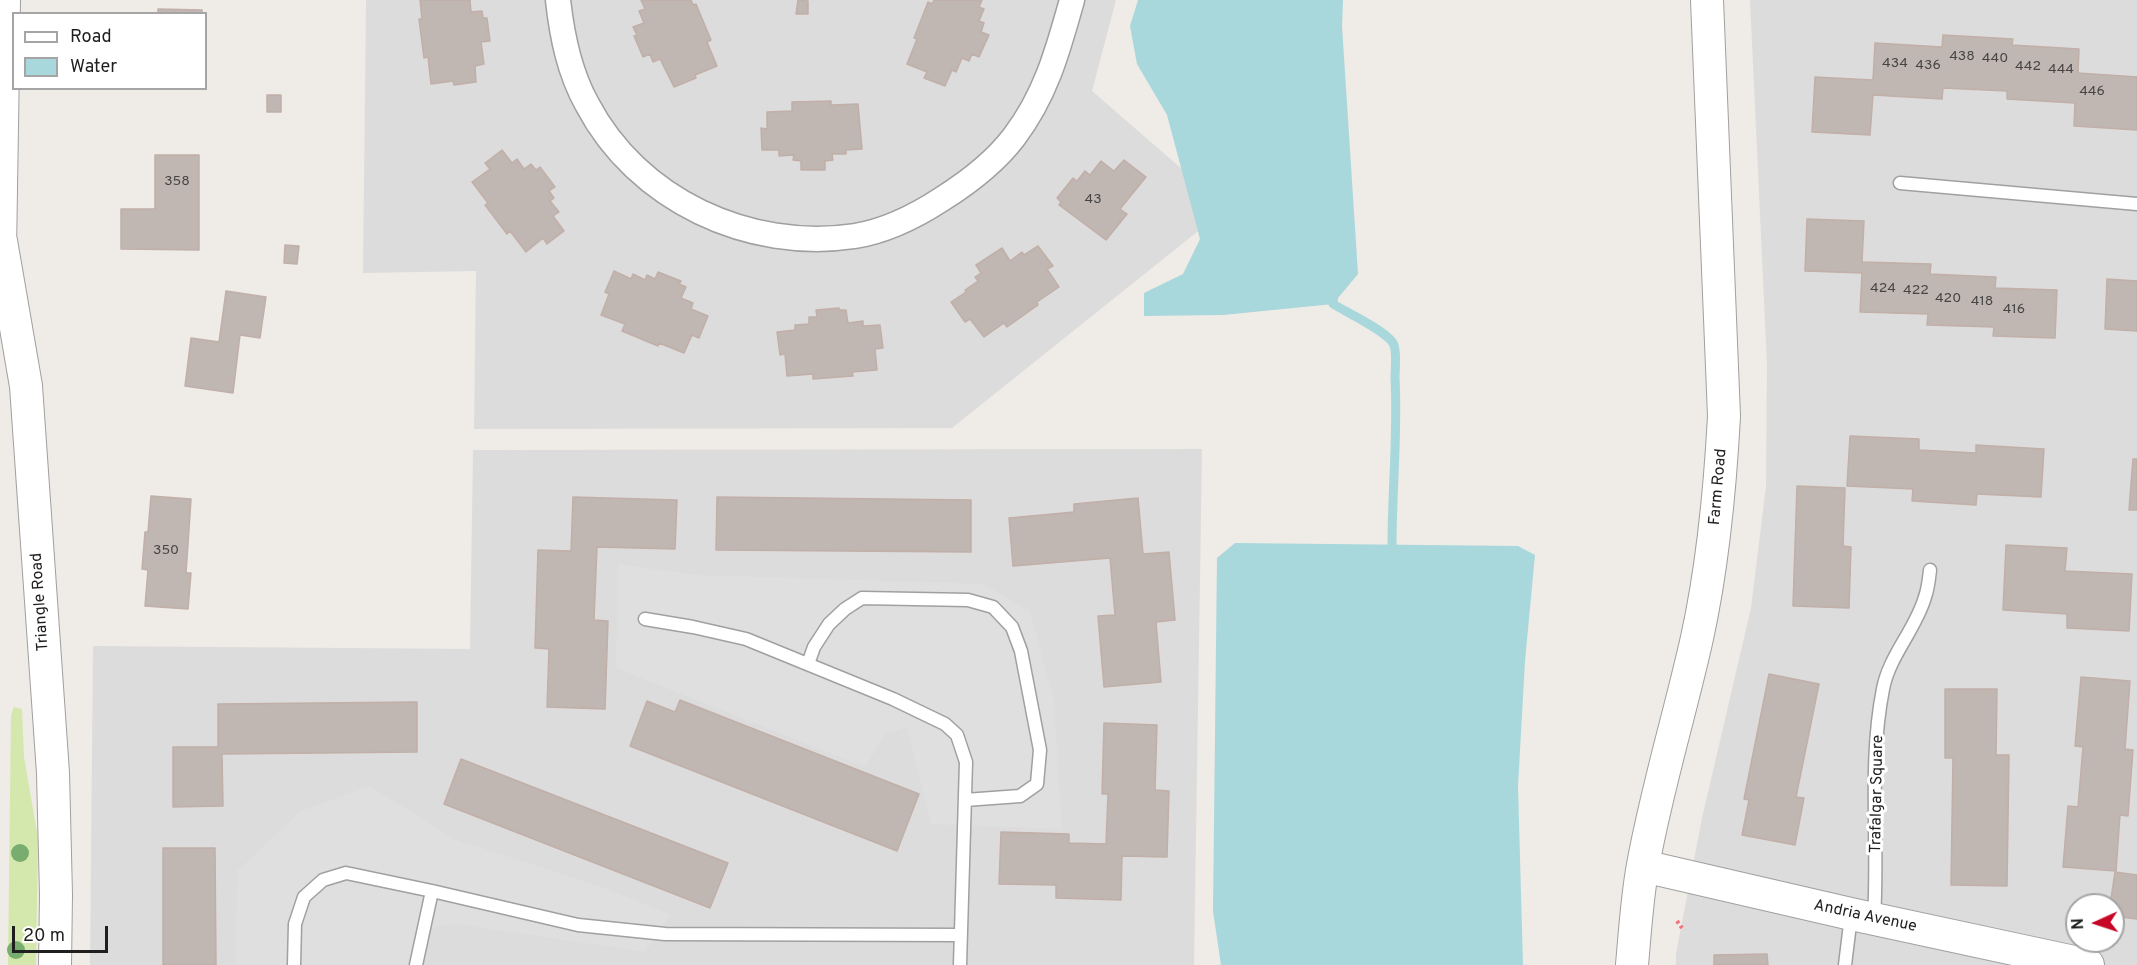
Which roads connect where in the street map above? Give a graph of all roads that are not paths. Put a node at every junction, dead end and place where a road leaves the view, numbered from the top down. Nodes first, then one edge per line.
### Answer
1 (4, 0) edge
2 (558, 0) edge
3 (1072, 0) edge
4 (1707, 0) edge
5 (1900, 183) dead end
6 (0, 204) edge
7 (2137, 204) edge
8 (1, 247) edge
9 (1930, 570) dead end
10 (645, 620) dead end
11 (808, 664) junction
12 (965, 800) junction
13 (1643, 866) junction
14 (432, 891) junction
15 (1863, 917) junction
16 (960, 935) junction
17 (55, 965) edge
18 (294, 965) edge
19 (417, 965) edge
20 (960, 965) edge
21 (1632, 965) edge
22 (1845, 965) edge
23 (2088, 965) edge

1 - 6 street, Triangle Road
2 - 3 street
4 - 13 street, Farm Road
5 - 7 lane
6 - 8 street, Triangle Road
8 - 17 street, Triangle Road
9 - 15 lane, Trafalgar Square
10 - 11 lane
11 - 12 lane
11 - 12 lane
12 - 16 lane
13 - 15 street, Andria Avenue
13 - 21 street, Farm Road
14 - 16 lane
14 - 18 lane
14 - 19 lane
15 - 22 lane, Trafalgar Square
15 - 23 street, Andria Avenue
16 - 20 lane

